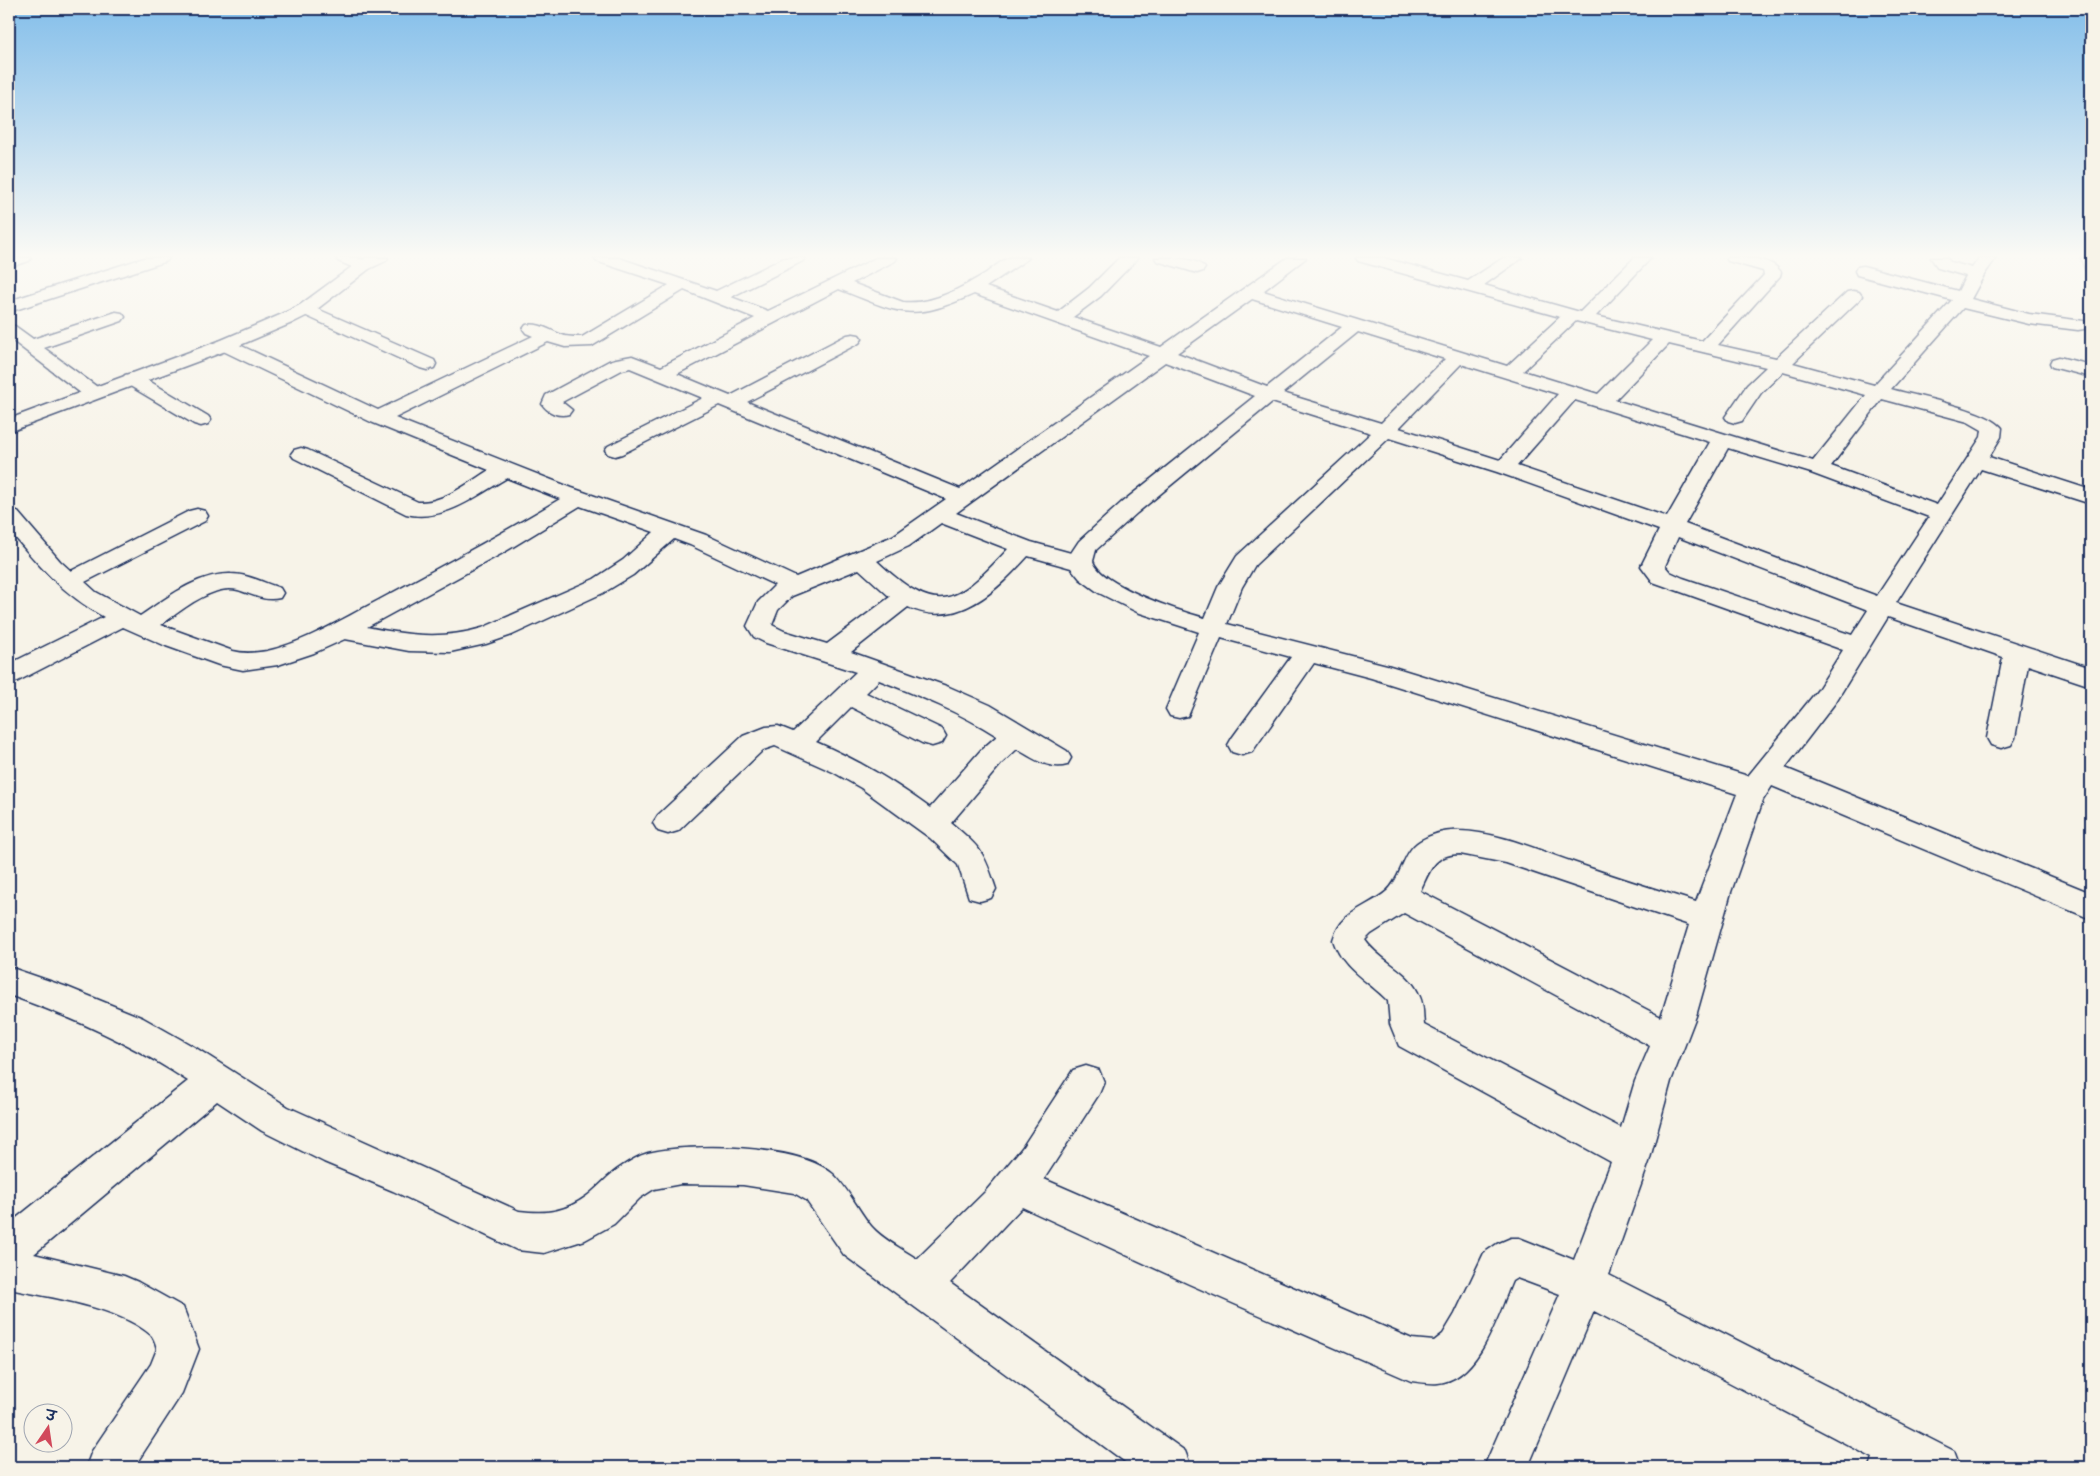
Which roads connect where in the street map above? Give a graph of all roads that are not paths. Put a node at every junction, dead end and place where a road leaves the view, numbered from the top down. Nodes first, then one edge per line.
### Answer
1 (87, 327) edge
2 (268, 327) edge
3 (345, 327) edge
4 (611, 327) edge
5 (750, 327) edge
6 (1082, 327) edge
7 (1200, 327) edge
8 (1353, 327) edge
9 (1361, 327) edge
10 (1566, 327) edge
11 (1618, 327) edge
12 (1725, 327) edge
13 (1821, 327) edge
14 (1937, 327) edge
15 (528, 328) dead end
16 (9, 330) edge
17 (548, 335) junction
18 (1664, 338) junction
19 (853, 340) dead end
20 (31, 346) junction
21 (225, 346) junction
22 (1705, 348) junction
23 (1162, 354) junction
24 (1458, 356) junction
25 (2059, 363) dead end
26 (427, 364) dead end
27 (1781, 366) junction
28 (2091, 371) edge
29 (662, 374) junction
30 (1509, 374) junction
31 (132, 380) junction
32 (1878, 392) junction
33 (1570, 393) junction
34 (93, 394) junction
35 (1268, 394) junction
36 (724, 400) junction
37 (1601, 403) junction
38 (562, 410) dead end
39 (1735, 417) dead end
40 (378, 418) junction
41 (202, 420) dead end
42 (9, 426) edge
43 (1384, 432) junction
44 (1722, 440) junction
45 (614, 450) dead end
46 (301, 454) dead end
47 (1976, 460) junction
48 (1504, 468) junction
49 (1818, 469) junction
50 (505, 470) junction
51 (2091, 497) edge
52 (577, 498) junction
53 (962, 498) junction
54 (939, 514) junction
55 (1941, 514) junction
56 (9, 516) edge
57 (198, 516) dead end
58 (1672, 527) junction
59 (670, 530) junction
60 (1024, 547) junction
61 (862, 559) junction
62 (1082, 564) junction
63 (69, 581) junction
64 (794, 585) junction
65 (271, 594) dead end
66 (906, 598) junction
67 (1882, 607) junction
68 (132, 621) junction
69 (1213, 627) junction
70 (342, 630) junction
71 (1858, 646) junction
72 (1308, 652) junction
73 (2017, 652) junction
74 (831, 654) junction
75 (875, 669) junction
76 (9, 675) edge
77 (2091, 677) edge
78 (847, 694) junction
79 (1179, 709) dead end
80 (1016, 735) junction
81 (932, 736) dead end
82 (2001, 738) dead end
83 (797, 744) junction
84 (1242, 745) dead end
85 (1057, 758) dead end
86 (1760, 781) junction
87 (668, 823) dead end
88 (932, 825) junction
89 (980, 889) dead end
90 (1402, 896) junction
91 (2091, 906) edge
92 (1707, 918) junction
93 (9, 981) edge
94 (1670, 1039) junction
95 (215, 1080) junction
96 (1086, 1082) dead end
97 (1632, 1153) junction
98 (1015, 1185) junction
99 (9, 1249) edge
100 (9, 1269) edge
101 (1585, 1284) junction
102 (919, 1285) junction
103 (1896, 1458) edge
104 (108, 1467) edge
105 (1169, 1467) edge
106 (1506, 1467) edge
107 (1938, 1467) edge

1 - 20 street
2 - 21 street
3 - 26 street
4 - 17 street
5 - 29 street
6 - 23 street
7 - 23 street
8 - 35 street
9 - 24 street
10 - 30 street
11 - 18 street
12 - 22 street
13 - 27 street
14 - 32 street
15 - 17 street
16 - 20 street
17 - 40 street
18 - 22 street
18 - 37 street
19 - 36 street
20 - 34 street
21 - 31 street
21 - 40 street
22 - 27 street
23 - 35 street
23 - 53 street
24 - 30 street
24 - 43 street
25 - 28 street
27 - 32 street
27 - 39 street
29 - 36 street
29 - 38 street
30 - 33 street
31 - 34 street
31 - 41 street
32 - 47 street
32 - 49 street
33 - 37 street
33 - 48 street
34 - 42 street
35 - 43 street
35 - 62 street
36 - 45 street
36 - 53 street
37 - 44 street
40 - 50 street
43 - 48 street
43 - 69 street
44 - 49 street
44 - 58 street
46 - 50 street
47 - 51 street
47 - 55 street
48 - 58 street
49 - 55 street
50 - 52 street
52 - 59 street
52 - 70 street
53 - 54 street
54 - 60 street
54 - 61 street
55 - 67 street
56 - 63 street
57 - 63 street
58 - 67 street
58 - 71 street
59 - 64 street
59 - 70 street
60 - 62 street
60 - 66 street
61 - 64 street
61 - 66 street
62 - 69 street
63 - 68 street
64 - 74 street
65 - 68 street
66 - 74 street
67 - 71 street
67 - 73 street
68 - 70 street
68 - 76 street
69 - 72 street
69 - 79 street
71 - 86 street
72 - 84 street
72 - 86 street
73 - 77 street
73 - 82 street
74 - 75 street
75 - 78 street
75 - 80 street
78 - 81 street
78 - 83 street
80 - 85 street
80 - 88 street
83 - 87 street
83 - 88 street
86 - 91 street
86 - 92 street
88 - 89 street
90 - 92 street
90 - 94 street
90 - 97 street
92 - 94 street
93 - 95 street
94 - 97 street
95 - 99 street
95 - 102 street
96 - 98 street
97 - 101 street
98 - 101 street
98 - 102 street
100 - 104 street
101 - 103 street
101 - 106 street
102 - 105 street
103 - 107 street

